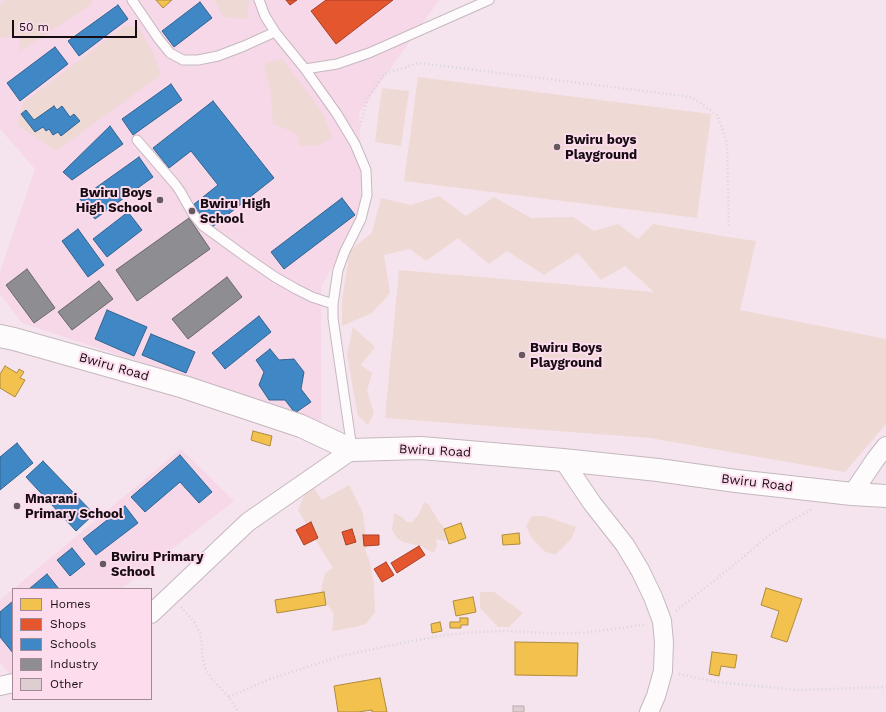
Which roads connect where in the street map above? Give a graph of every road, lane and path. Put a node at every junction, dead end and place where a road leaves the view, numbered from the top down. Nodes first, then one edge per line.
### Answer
1 (132, 0) edge
2 (259, 0) edge
3 (489, 0) edge
4 (275, 32) junction
5 (305, 69) junction
6 (136, 140) dead end
7 (355, 144) junction
8 (729, 228) dead end
9 (333, 304) junction
10 (0, 336) edge
11 (886, 446) edge
12 (352, 450) junction
13 (563, 460) junction
14 (844, 493) junction
15 (886, 496) edge
16 (169, 596) junction
17 (152, 613) edge
18 (662, 621) junction
19 (663, 671) junction
20 (12, 683) edge
21 (0, 686) edge
22 (886, 687) edge
23 (229, 697) junction
24 (238, 712) edge
25 (649, 712) edge

1 - 4 lane
2 - 4 lane
3 - 5 lane
4 - 5 lane
5 - 7 lane
6 - 9 lane
7 - 8 path
7 - 9 lane
9 - 12 lane
10 - 12 main road, Bwiru Road
11 - 14 street
12 - 13 main road, Bwiru Road
12 - 16 street
13 - 14 main road, Bwiru Road
13 - 18 street
14 - 15 main road, Bwiru Road
14 - 18 path
16 - 17 street
16 - 23 path
18 - 19 street
18 - 23 path
19 - 22 path
19 - 25 street
20 - 21 street
23 - 24 path

